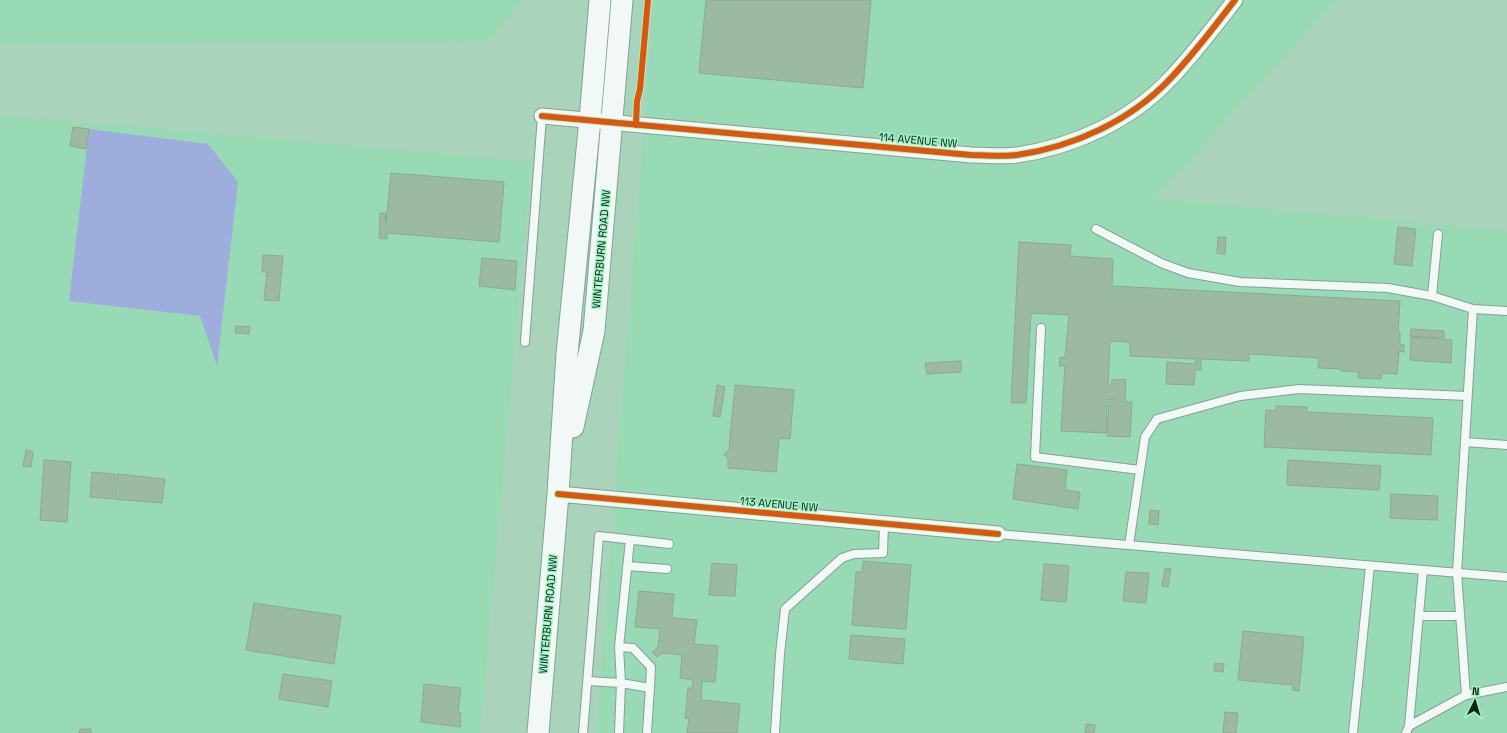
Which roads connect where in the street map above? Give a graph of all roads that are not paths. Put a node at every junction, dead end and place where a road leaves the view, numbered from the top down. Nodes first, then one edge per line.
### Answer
1 (600, 0) edge
2 (622, 0) edge
3 (1235, 0) edge
4 (542, 116) joint
5 (590, 120) junction
6 (612, 123) junction
7 (1096, 229) dead end
8 (1438, 234) dead end
9 (1432, 296) junction
10 (1472, 309) junction
11 (1507, 311) edge
12 (1041, 328) dead end
13 (525, 342) dead end
14 (1467, 396) junction
15 (1465, 442) junction
16 (1507, 445) edge
17 (1140, 470) junction
18 (558, 494) junction
19 (884, 524) junction
20 (998, 534) joint
21 (630, 540) junction
22 (669, 544) dead end
23 (1129, 545) junction
24 (627, 566) junction
25 (1370, 566) junction
26 (667, 569) dead end
27 (1423, 570) junction
28 (1457, 573) junction
29 (1507, 577) edge
30 (1419, 616) junction
31 (1460, 616) junction
32 (619, 647) junction
33 (588, 681) junction
34 (621, 684) junction
35 (1507, 687) edge
36 (650, 688) junction
37 (1466, 695) junction
38 (1408, 730) edge
39 (538, 733) edge
40 (583, 733) edge
41 (619, 733) edge
42 (647, 733) edge
43 (775, 733) edge
44 (1354, 733) edge

1 - 5 main road, WINTERBURN ROAD NW
2 - 6 main road, WINTERBURN ROAD NW
3 - 6 street, 114 AVENUE NW
4 - 5 street, 114 AVENUE NW
4 - 13 lane
5 - 6 street, 114 AVENUE NW
5 - 18 main road, WINTERBURN ROAD NW
6 - 18 main road, WINTERBURN ROAD NW
7 - 9 lane
8 - 9 lane
9 - 10 lane
10 - 11 lane
10 - 14 lane
12 - 17 lane
14 - 15 lane
14 - 17 lane
15 - 16 lane
15 - 28 lane
17 - 23 lane
18 - 19 street, 113 AVENUE NW
18 - 39 main road, WINTERBURN ROAD NW
19 - 20 street, 113 AVENUE NW
19 - 43 lane
20 - 23 lane
21 - 22 lane
21 - 24 lane
21 - 33 lane
23 - 25 lane
24 - 26 lane
24 - 32 lane
25 - 27 lane
25 - 44 lane
27 - 28 lane
27 - 30 lane
28 - 29 lane
28 - 31 lane
30 - 31 lane
30 - 38 lane
31 - 37 lane
32 - 34 lane
32 - 36 lane
33 - 34 lane
33 - 40 lane
34 - 36 lane
34 - 41 lane
35 - 37 lane
36 - 42 lane
37 - 38 lane

